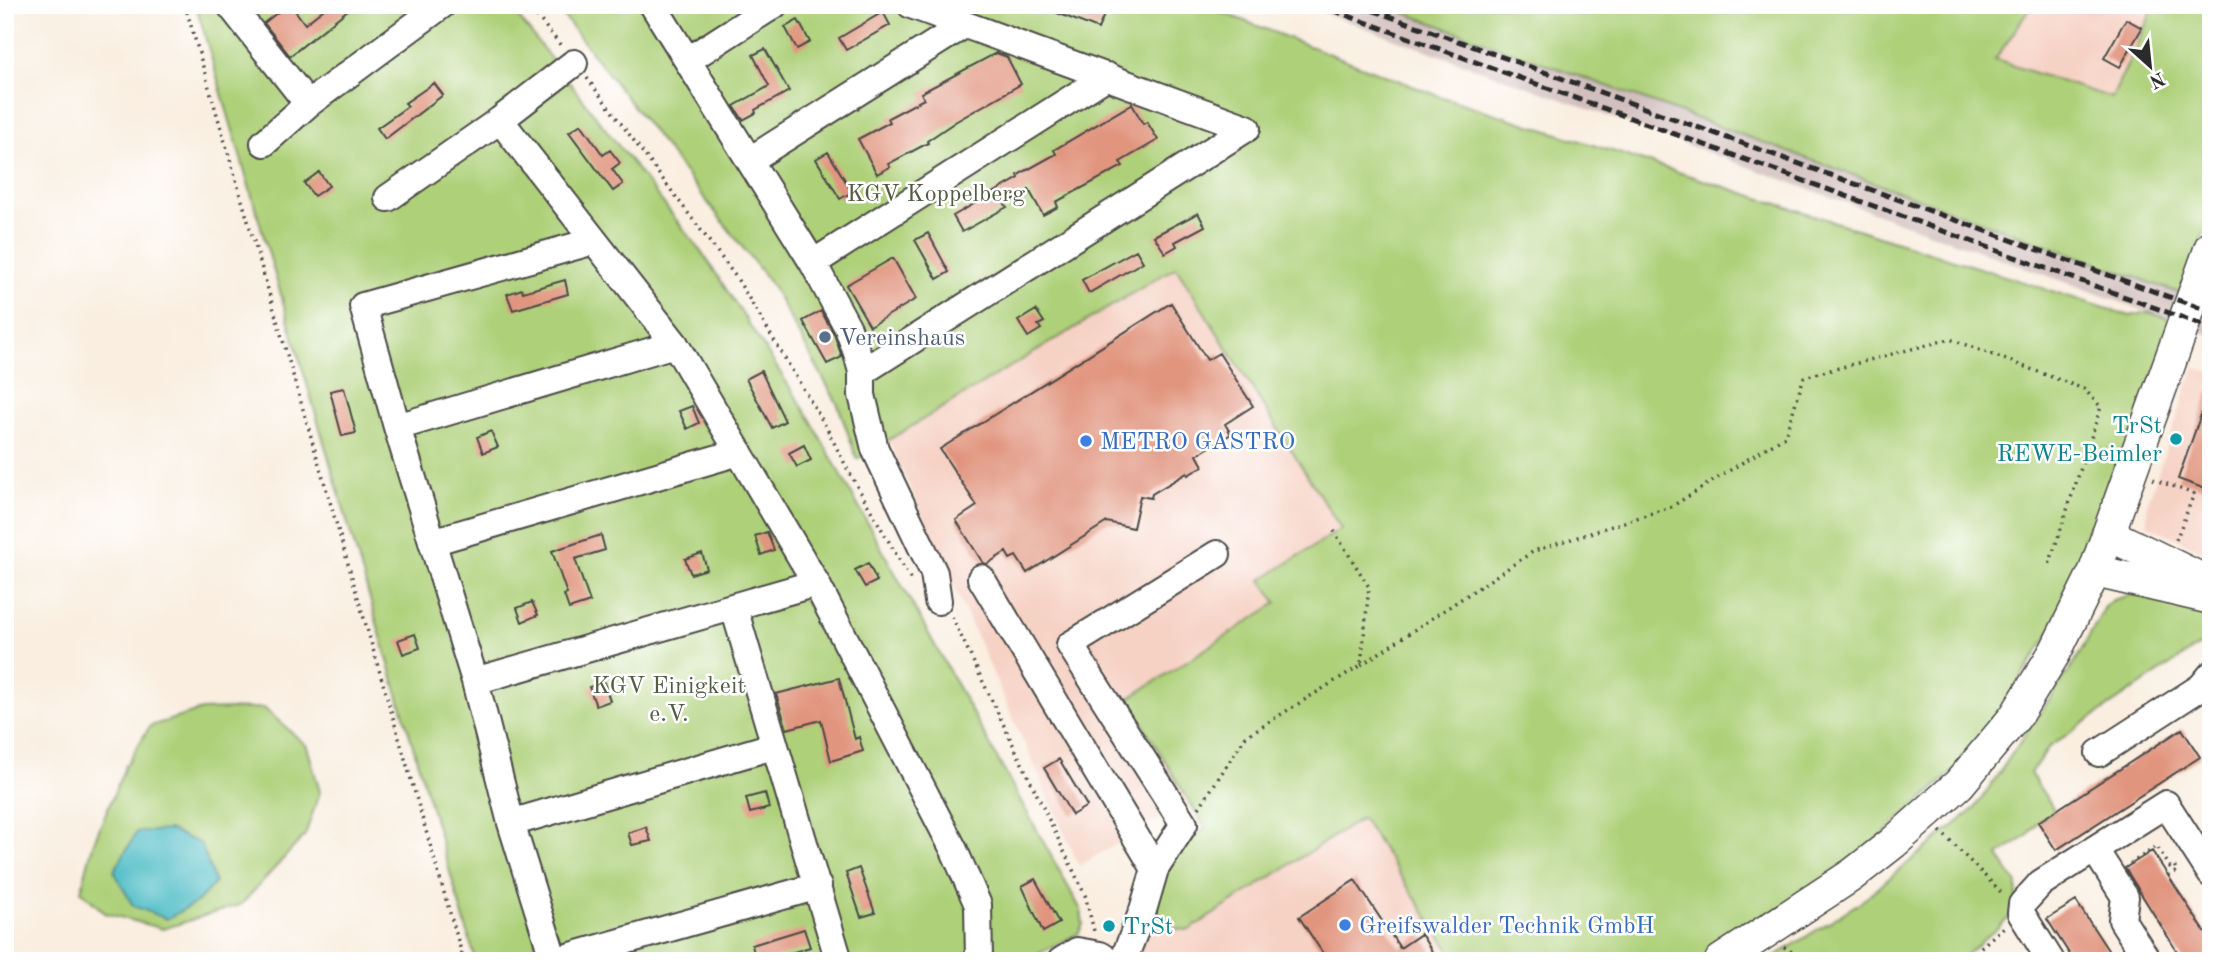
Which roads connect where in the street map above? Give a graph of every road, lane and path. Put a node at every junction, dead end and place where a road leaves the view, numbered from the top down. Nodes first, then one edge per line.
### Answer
1 (185, 5) edge
2 (230, 5) edge
3 (528, 5) edge
4 (653, 5) edge
5 (774, 5) edge
6 (911, 5) edge
7 (429, 9) edge
8 (964, 25) junction
9 (688, 60) junction
10 (574, 63) junction
11 (1107, 76) junction
12 (308, 104) junction
13 (500, 120) junction
14 (264, 143) dead end
15 (750, 160) junction
16 (388, 198) dead end
17 (594, 241) junction
18 (2211, 247) edge
19 (813, 263) junction
20 (674, 344) junction
21 (862, 372) junction
22 (397, 427) junction
23 (739, 452) junction
24 (2146, 476) dead end
25 (1334, 531) dead end
26 (2108, 534) junction
27 (432, 542) junction
28 (2175, 544) dead end
29 (1217, 554) dead end
30 (2048, 568) dead end
31 (2095, 571) junction
32 (981, 578) dead end
33 (816, 583) junction
34 (2211, 584) edge
35 (2211, 598) edge
36 (937, 601) junction
37 (734, 608) junction
38 (1360, 665) junction
39 (2211, 675) edge
40 (475, 681) junction
41 (773, 746) junction
42 (2099, 753) dead end
43 (511, 823) junction
44 (1184, 824) junction
45 (1934, 825) dead end
46 (2095, 850) junction
47 (1155, 869) junction
48 (2211, 874) edge
49 (2111, 876) junction
50 (2168, 876) dead end
51 (818, 887) junction
52 (2021, 913) junction
53 (1774, 941) dead end
54 (1111, 959) edge
55 (464, 961) edge
56 (554, 961) edge
57 (839, 961) edge
58 (979, 961) edge
59 (1061, 961) edge
60 (1721, 961) edge
61 (1806, 961) edge
62 (1965, 961) edge
63 (2051, 961) edge
64 (2148, 961) edge

1 - 55 path
2 - 12 street
3 - 10 path
4 - 9 street
5 - 9 street
6 - 8 street
7 - 12 street
8 - 11 street
8 - 15 street
9 - 15 street
10 - 13 street
10 - 36 path
11 - 19 street
11 - 21 street
12 - 14 street
13 - 16 street
13 - 17 street
15 - 19 street
17 - 20 street
17 - 22 street
18 - 26 main road
19 - 21 street
20 - 22 street
20 - 23 street
21 - 36 street
22 - 27 street
23 - 27 street
23 - 33 street
24 - 28 path
25 - 38 path
26 - 31 main road
26 - 34 main road
27 - 40 street
29 - 44 street
30 - 38 path
31 - 35 main road
31 - 60 main road
32 - 47 street
33 - 37 street
33 - 58 street
36 - 54 path
37 - 40 street
37 - 41 street
38 - 44 path
39 - 42 street
40 - 43 street
41 - 43 street
41 - 51 street
43 - 56 street
44 - 47 street
45 - 52 path
46 - 48 street
46 - 49 street
46 - 52 street
47 - 54 street
49 - 50 path
49 - 64 street
51 - 56 street
51 - 57 street
52 - 62 path
52 - 63 street
53 - 61 path
54 - 59 street

